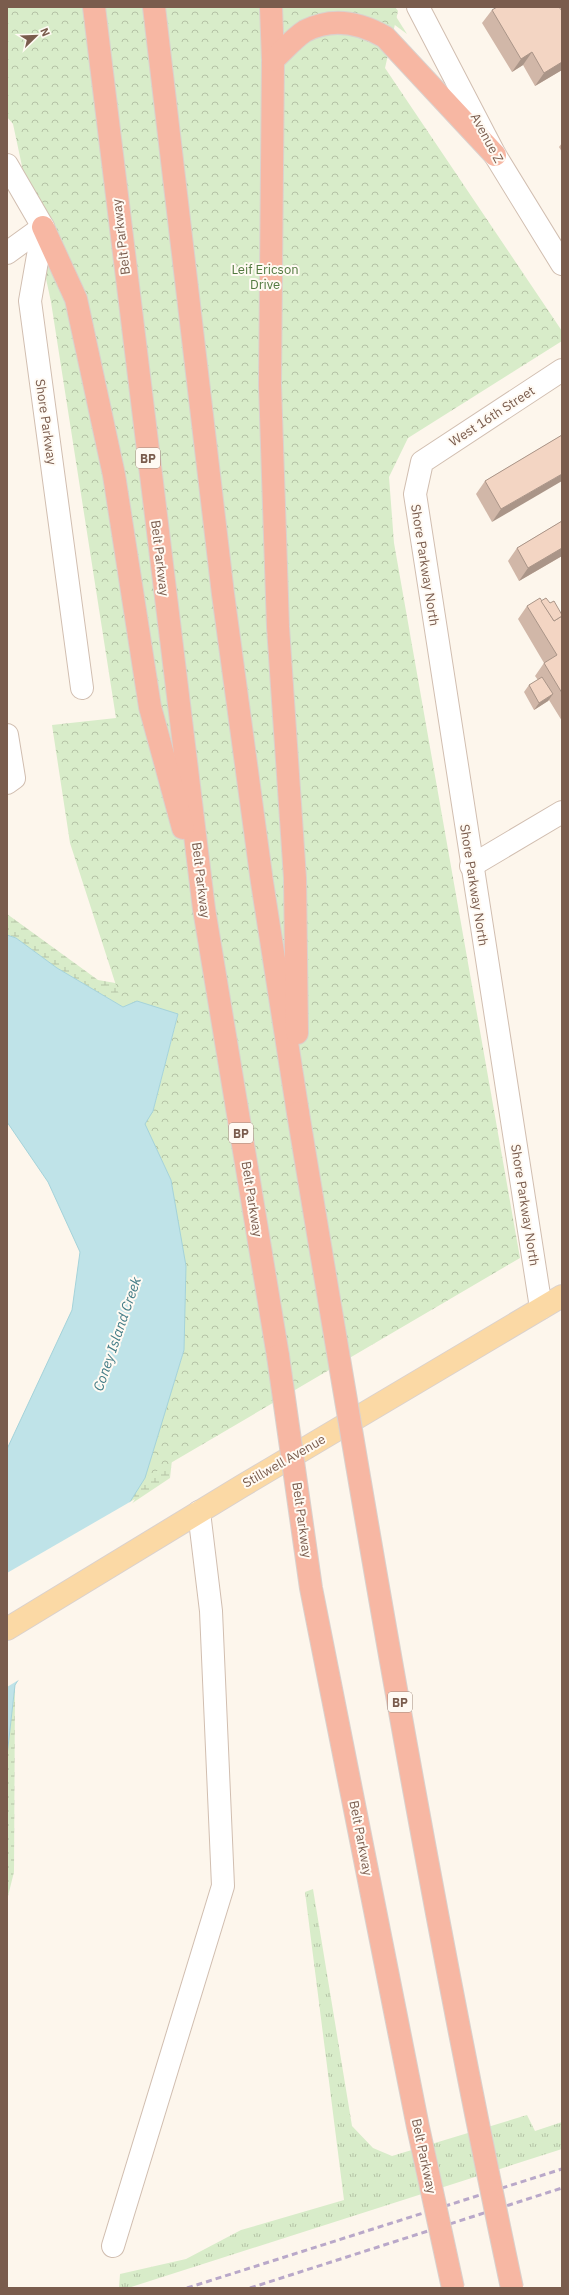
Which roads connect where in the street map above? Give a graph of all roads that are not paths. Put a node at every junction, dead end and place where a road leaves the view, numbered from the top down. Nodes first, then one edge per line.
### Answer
1 (94, 7) edge
2 (154, 7) edge
3 (271, 7) edge
4 (420, 8) edge
5 (273, 60) junction
6 (495, 155) junction
7 (7, 165) edge
8 (43, 227) junction
9 (7, 252) edge
10 (562, 264) edge
11 (562, 370) edge
12 (422, 462) joint
13 (82, 688) dead end
14 (7, 735) edge
15 (7, 783) edge
16 (562, 812) edge
17 (471, 866) junction
18 (204, 909) junction
19 (298, 1113) junction
20 (562, 1296) edge
21 (541, 1308) junction
22 (199, 1512) junction
23 (7, 1629) edge
24 (113, 2246) dead end
25 (453, 2288) edge
26 (512, 2288) edge

1 - 18 highway, Belt Parkway / BP
2 - 19 highway, BP
3 - 5 highway
4 - 6 street, Avenue Z
5 - 6 highway
5 - 19 highway
6 - 10 street, Avenue Z
7 - 8 street
8 - 9 street
8 - 13 street, Shore Parkway
8 - 18 highway
11 - 12 street, West 16th Street
12 - 17 street, Shore Parkway North
14 - 15 street
16 - 17 street
17 - 21 street, Shore Parkway North
18 - 25 highway, Belt Parkway / BP, bridge
19 - 26 highway, BP, bridge
20 - 21 main road, Stillwell Avenue
21 - 22 main road, Stillwell Avenue
22 - 23 main road, Stillwell Avenue
22 - 24 street

